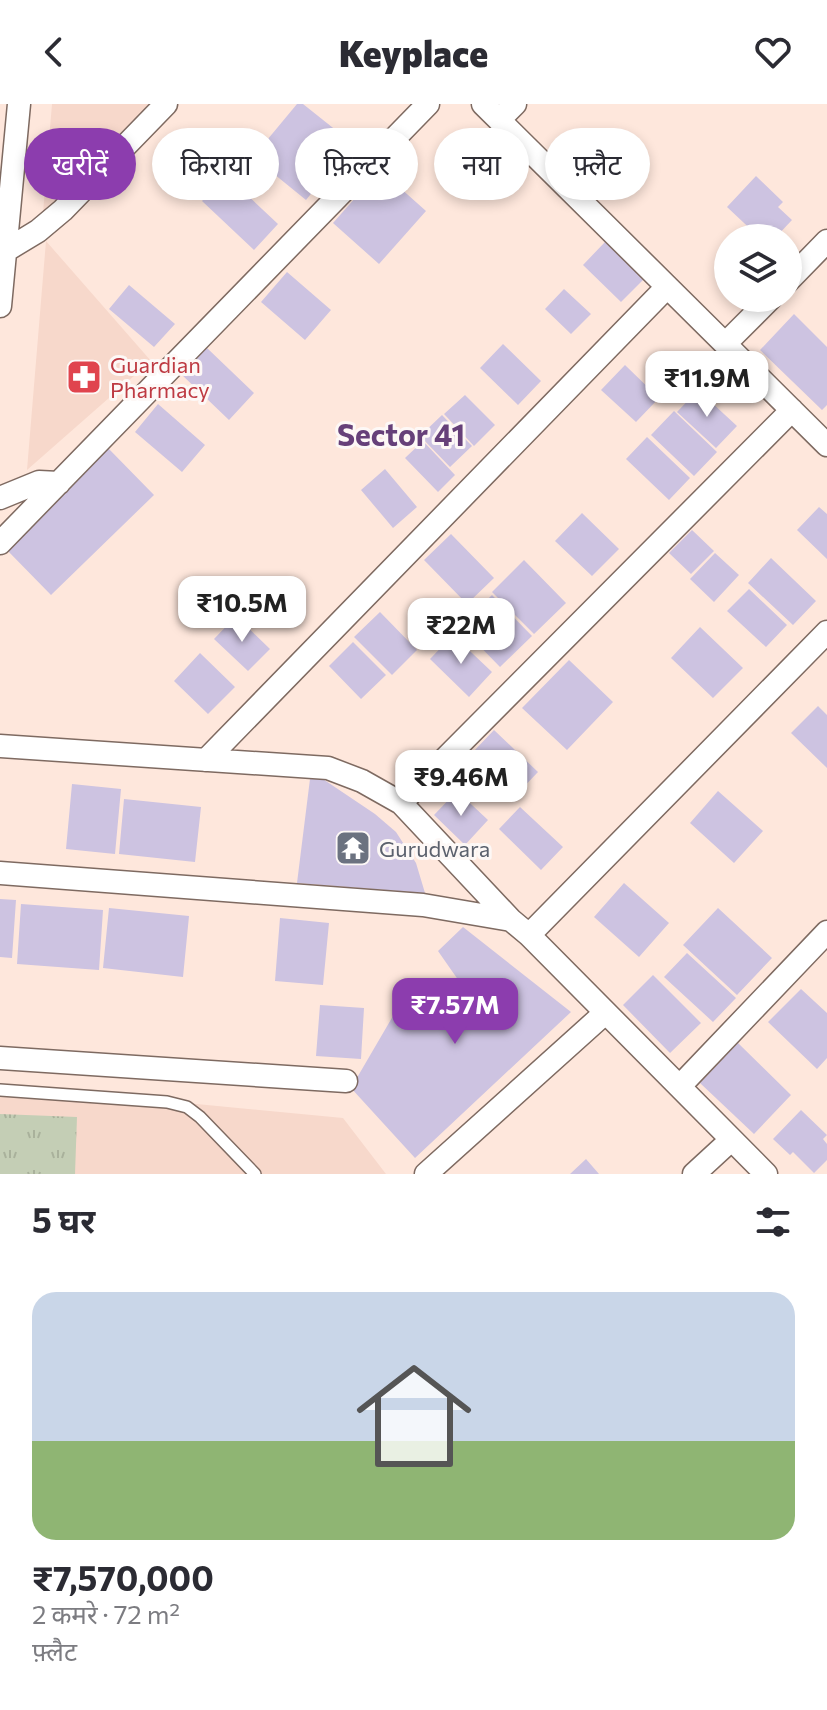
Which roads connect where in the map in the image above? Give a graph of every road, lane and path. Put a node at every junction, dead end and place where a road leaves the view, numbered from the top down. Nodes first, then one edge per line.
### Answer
1 (19, 104) edge
2 (166, 104) edge
3 (428, 104) edge
4 (499, 109) edge
5 (827, 241) edge
6 (5, 251) junction
7 (802, 267) edge
8 (1, 278) edge
9 (667, 287) junction
10 (0, 306) edge
11 (757, 312) edge
12 (725, 344) junction
13 (792, 410) junction
14 (827, 445) edge
15 (59, 483) junction
16 (0, 498) edge
17 (0, 543) edge
18 (827, 632) edge
19 (0, 746) edge
20 (206, 760) junction
21 (401, 803) junction
22 (0, 873) edge
23 (511, 920) junction
24 (827, 932) edge
25 (529, 935) junction
26 (605, 1013) junction
27 (0, 1058) edge
28 (346, 1081) dead end
29 (680, 1086) junction
30 (0, 1090) edge
31 (731, 1140) junction
32 (255, 1174) edge
33 (426, 1174) edge
34 (694, 1174) edge
35 (766, 1174) edge

1 - 6 street
2 - 6 street
3 - 15 street
4 - 9 street
5 - 7 street
6 - 8 street
8 - 10 street
9 - 12 street
9 - 20 street
11 - 12 street
12 - 13 street
13 - 14 street
13 - 21 street
15 - 16 street
15 - 17 street
18 - 25 street
19 - 20 street
20 - 21 street
21 - 23 street
22 - 23 street
23 - 25 street
24 - 29 street
25 - 26 street
26 - 29 street
26 - 33 street
27 - 28 street
29 - 31 street
30 - 32 lane
31 - 34 street
31 - 35 street

